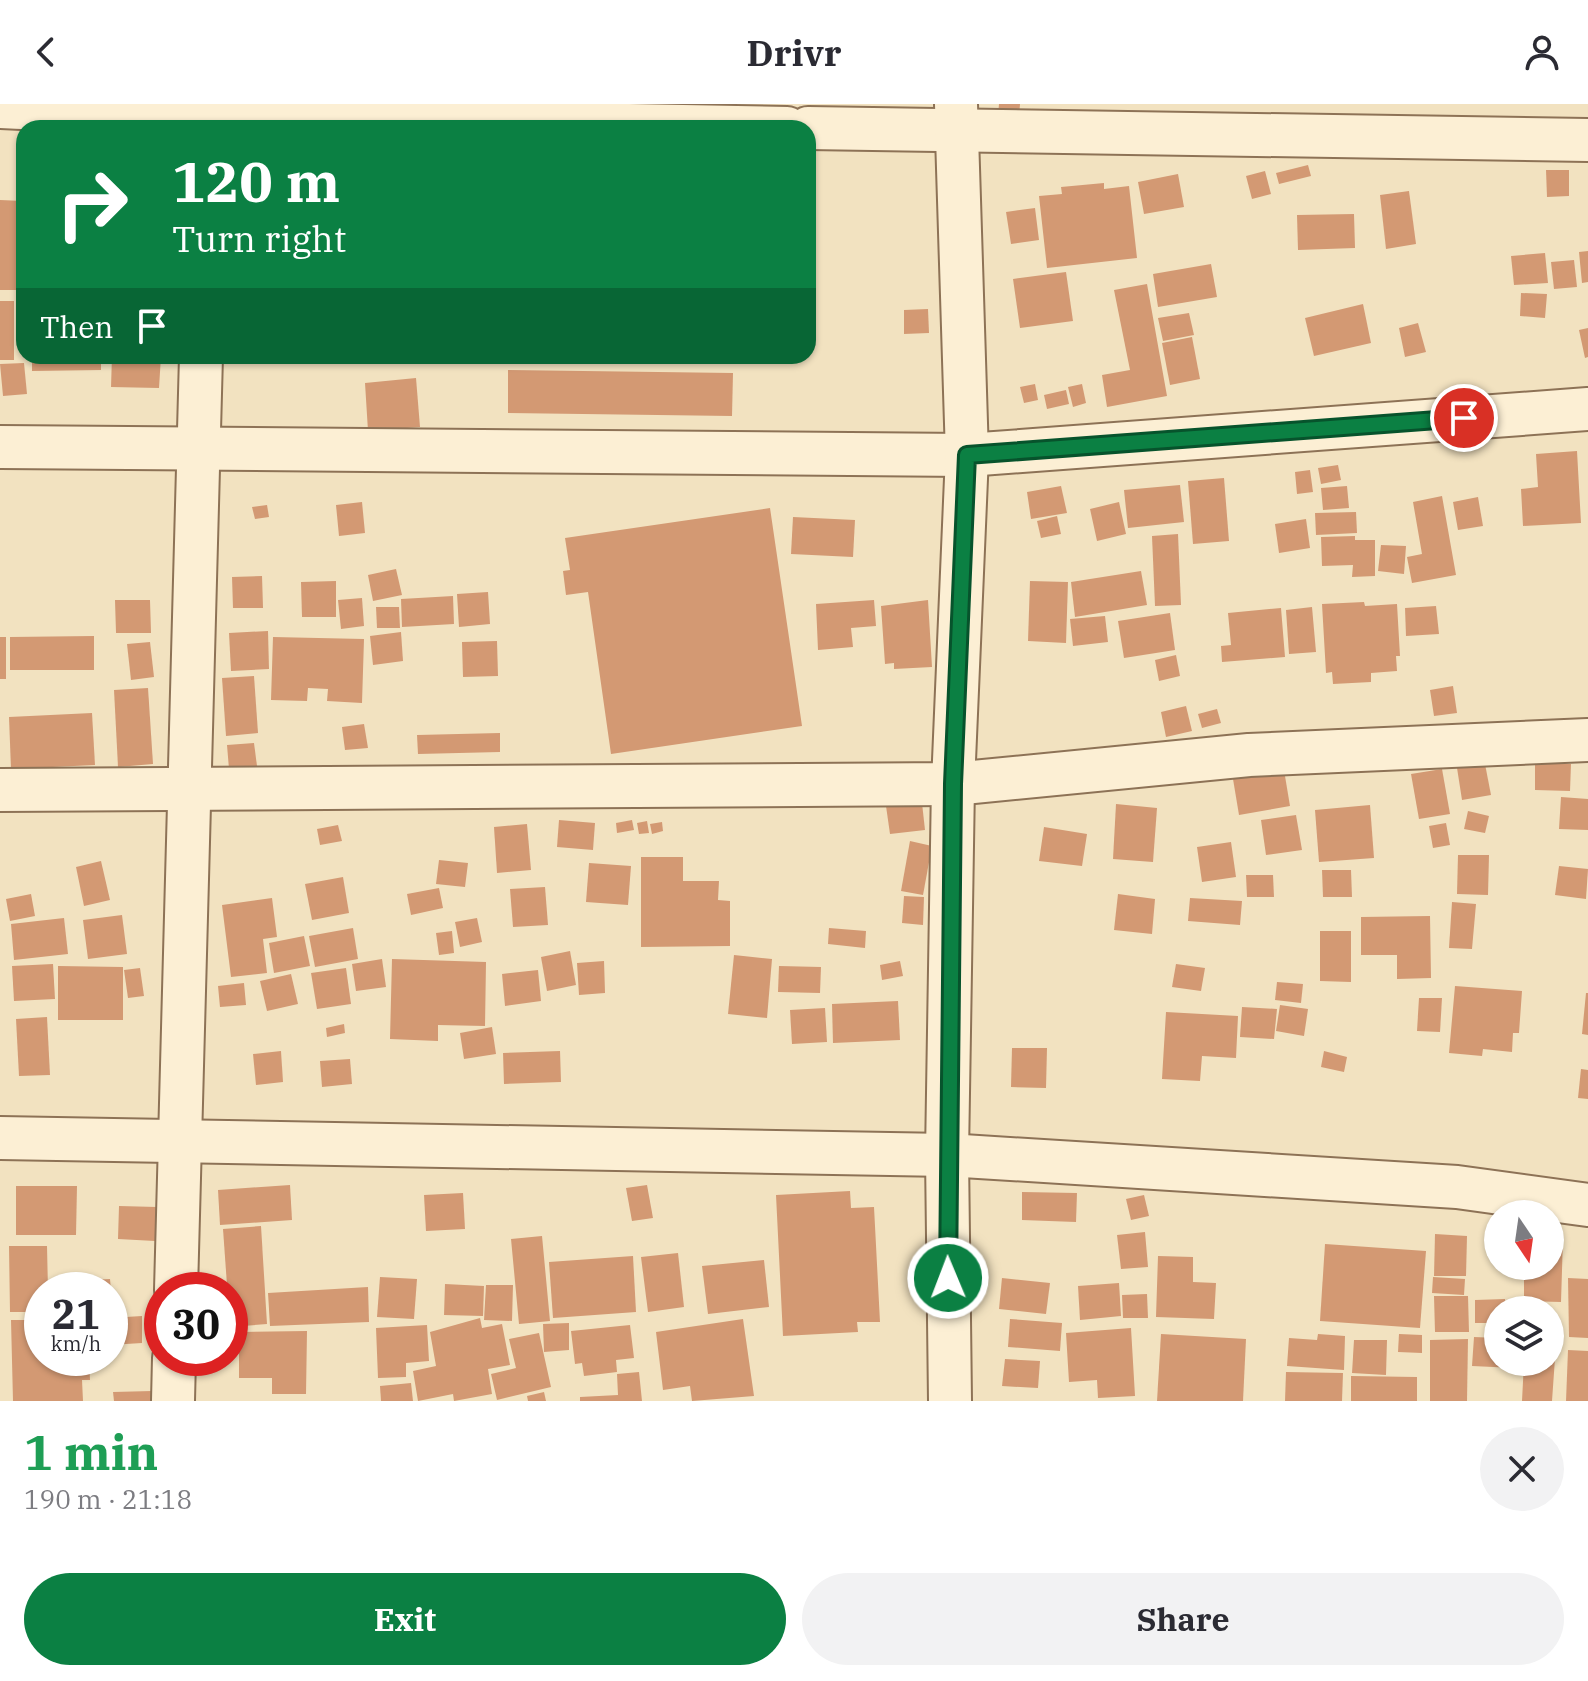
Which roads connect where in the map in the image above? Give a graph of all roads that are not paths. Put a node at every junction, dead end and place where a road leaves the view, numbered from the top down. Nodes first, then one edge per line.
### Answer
1 (0, 107) edge
2 (208, 116) edge
3 (956, 118) edge
4 (401, 120) edge
5 (816, 127) edge
6 (1588, 140) edge
7 (201, 364) edge
8 (1588, 409) edge
9 (0, 447) edge
10 (199, 449) junction
11 (967, 455) junction
12 (1588, 740) edge
13 (953, 784) junction
14 (190, 789) junction
15 (0, 790) edge
16 (0, 1138) edge
17 (181, 1143) junction
18 (947, 1155) junction
19 (1588, 1205) edge
20 (177, 1272) edge
21 (174, 1376) edge
22 (173, 1401) edge
23 (950, 1401) edge

1 - 2 street
2 - 4 street
3 - 5 street
3 - 6 street
3 - 11 street
7 - 10 street
8 - 11 street
9 - 10 street
10 - 11 street
10 - 14 street
11 - 13 street
12 - 13 street
13 - 14 street
13 - 18 street
14 - 15 street
14 - 17 street
16 - 17 street
17 - 18 street
17 - 20 street
18 - 19 street
18 - 23 street
21 - 22 street

